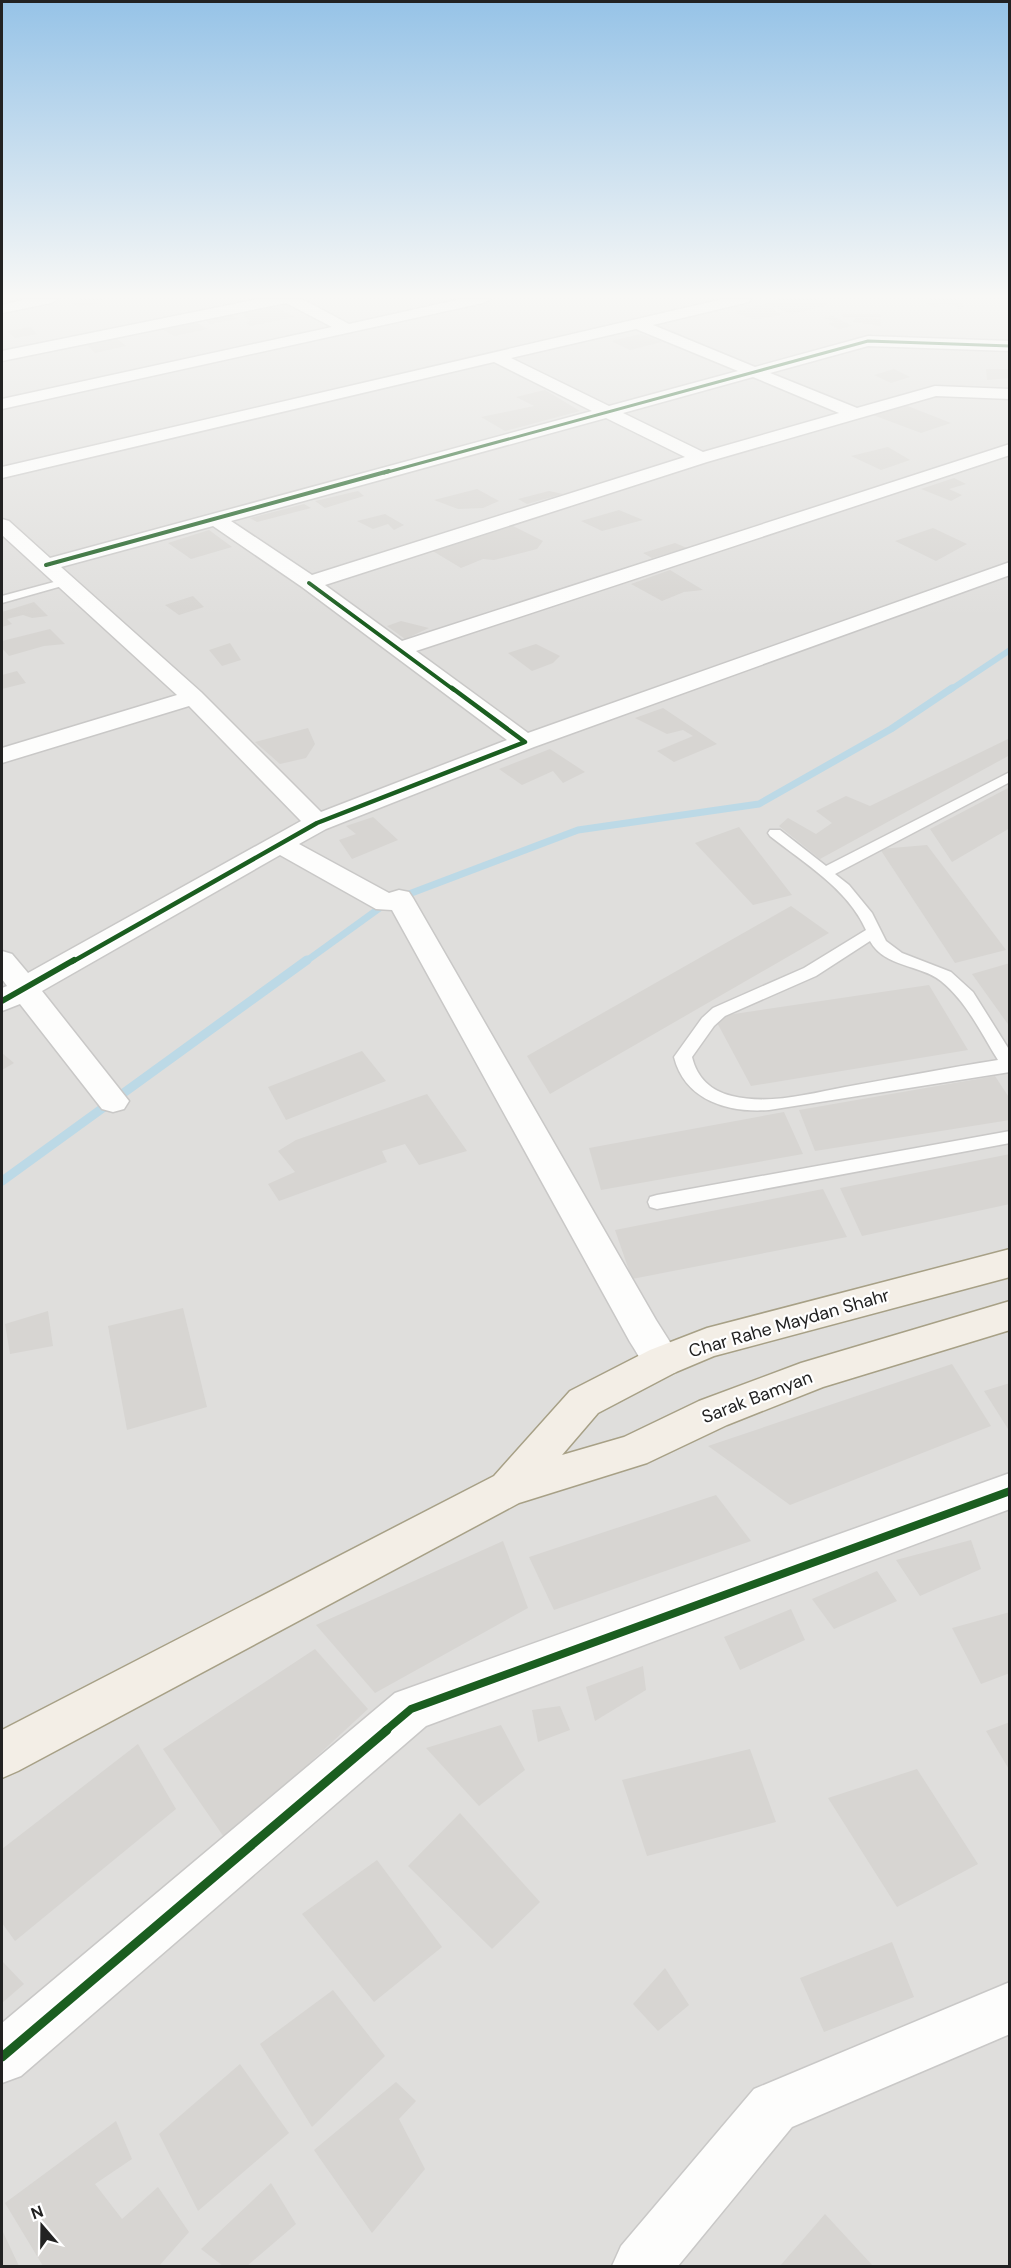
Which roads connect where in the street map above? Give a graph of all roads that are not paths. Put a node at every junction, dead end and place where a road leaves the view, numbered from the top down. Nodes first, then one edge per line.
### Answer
1 (290, 405) edge
2 (594, 405) edge
3 (641, 405) edge
4 (834, 405) edge
5 (887, 405) edge
6 (611, 413) junction
7 (856, 414) junction
8 (1010, 448) edge
9 (701, 458) junction
10 (2, 472) edge
11 (216, 519) junction
12 (2, 525) edge
13 (46, 565) junction
14 (1010, 568) edge
15 (65, 582) junction
16 (309, 583) junction
17 (2, 600) edge
18 (399, 649) junction
19 (193, 697) junction
20 (525, 742) junction
21 (2, 756) edge
22 (1010, 776) edge
23 (317, 823) junction
24 (775, 833) dead end
25 (280, 844) junction
26 (825, 873) junction
27 (874, 932) junction
28 (2, 960) edge
29 (13, 994) edge
30 (1009, 1065) edge
31 (113, 1101) dead end
32 (1010, 1137) edge
33 (657, 1202) dead end
34 (1010, 1263) edge
35 (1010, 1315) edge
36 (663, 1362) junction
37 (508, 1489) junction
38 (1010, 1491) edge
39 (2, 1755) edge
40 (1010, 2008) edge
41 (2, 2057) edge
42 (641, 2266) edge

1 - 10 street
2 - 6 street
3 - 6 street
4 - 7 street
5 - 7 street
6 - 9 street
6 - 11 street
7 - 9 street
8 - 18 street
9 - 16 street
11 - 13 street
11 - 16 street
12 - 13 street
13 - 15 street
14 - 20 street
15 - 17 lane
15 - 19 street
16 - 18 street
18 - 20 street
19 - 21 street
19 - 23 street
20 - 23 street
22 - 26 lane
23 - 25 street
24 - 26 lane
25 - 29 street
25 - 36 street
26 - 27 lane
27 - 30 lane
27 - 30 lane
28 - 29 street
29 - 31 street
32 - 33 lane
34 - 36 main road, Char Rahe Maydan Shahr
35 - 37 main road, Sarak Bamyan
36 - 37 main road, Char Rahe Maydan Shahr
37 - 39 main road
38 - 41 street
40 - 42 street

